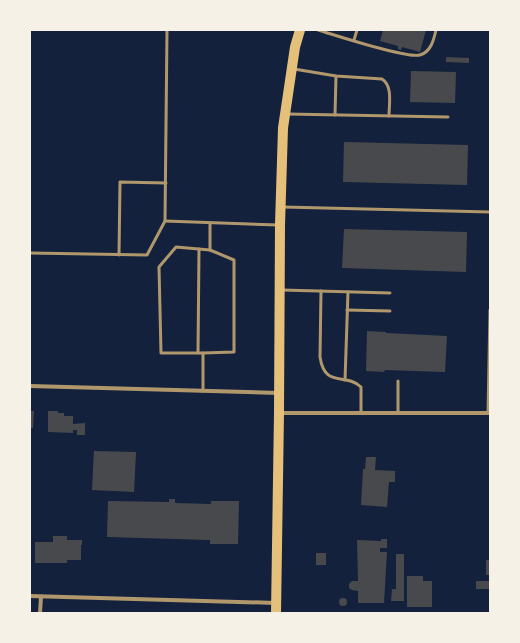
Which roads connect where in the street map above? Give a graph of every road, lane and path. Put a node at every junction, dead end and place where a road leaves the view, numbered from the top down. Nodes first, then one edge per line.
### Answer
1 (167, 30) edge
2 (295, 30) edge
3 (300, 30) edge
4 (318, 30) edge
5 (357, 30) edge
6 (436, 30) edge
7 (354, 40) junction
8 (295, 47) junction
9 (292, 68) junction
10 (336, 76) junction
11 (285, 114) junction
12 (335, 115) junction
13 (389, 116) junction
14 (448, 117) dead end
15 (166, 183) junction
16 (281, 207) junction
17 (490, 212) edge
18 (166, 221) junction
19 (210, 223) junction
20 (280, 225) junction
21 (199, 249) junction
22 (210, 250) junction
23 (30, 253) edge
24 (119, 255) junction
25 (280, 290) junction
26 (321, 291) junction
27 (348, 292) junction
28 (390, 293) dead end
29 (348, 310) junction
30 (490, 310) edge
31 (390, 311) dead end
32 (198, 353) junction
33 (203, 353) junction
34 (345, 380) junction
35 (398, 381) dead end
36 (30, 386) edge
37 (203, 391) junction
38 (280, 393) junction
39 (280, 413) junction
40 (361, 413) junction
41 (398, 413) junction
42 (489, 413) edge
43 (30, 596) edge
44 (41, 597) junction
45 (276, 608) edge
46 (40, 613) edge

1 - 15 lane
2 - 8 street
3 - 8 highway
4 - 7 lane
5 - 7 lane
6 - 7 lane
8 - 9 highway
9 - 10 lane
9 - 11 highway
10 - 12 lane
10 - 13 lane
11 - 12 lane
11 - 16 highway
12 - 13 lane
13 - 14 lane
15 - 18 lane
15 - 24 lane
16 - 17 lane
16 - 20 highway
18 - 19 lane
18 - 24 lane
19 - 20 lane
19 - 22 lane
20 - 25 highway
21 - 22 lane
21 - 32 lane
21 - 32 lane
22 - 33 lane
23 - 24 lane
25 - 26 lane
25 - 38 highway
26 - 27 lane
26 - 34 lane
27 - 28 lane
27 - 29 lane
29 - 31 lane
29 - 34 lane
30 - 42 lane
32 - 33 lane
33 - 37 lane
34 - 40 lane
35 - 41 lane
36 - 37 street
37 - 38 street
38 - 39 highway
39 - 40 street
39 - 45 highway
40 - 41 street
41 - 42 street
43 - 44 street
44 - 45 street
44 - 46 street

